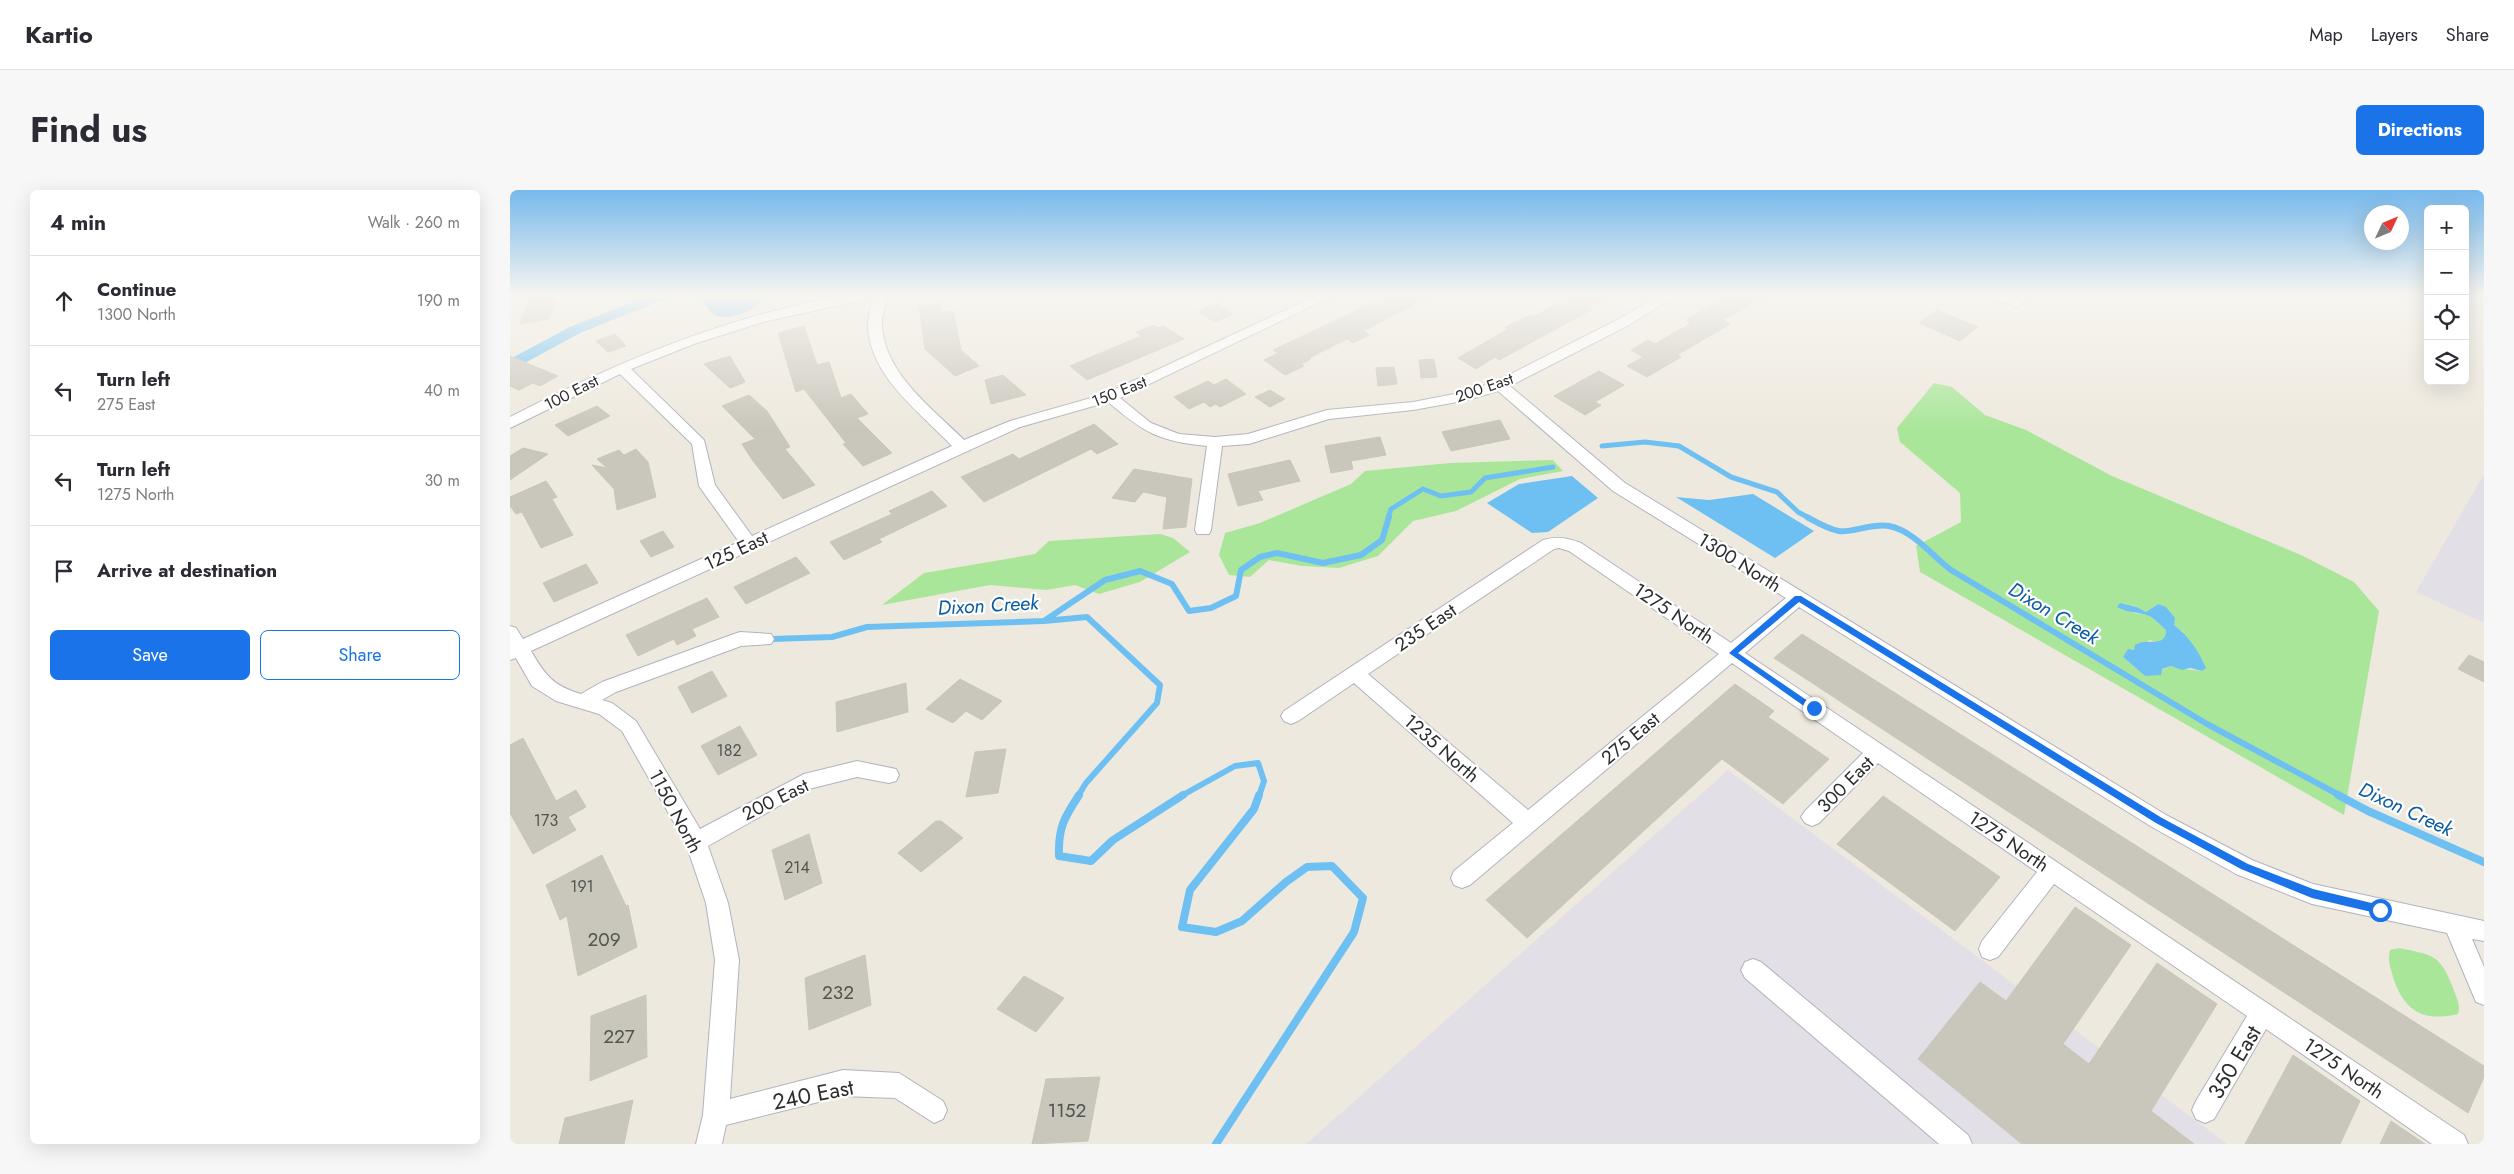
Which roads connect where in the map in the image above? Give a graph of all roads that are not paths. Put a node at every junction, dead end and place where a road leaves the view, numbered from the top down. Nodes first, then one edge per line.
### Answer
1 (696, 341) edge
2 (878, 341) edge
3 (1231, 341) edge
4 (1588, 341) edge
5 (622, 368) junction
6 (1500, 385) junction
7 (1110, 397) junction
8 (510, 423) edge
9 (1283, 428) joint
10 (1215, 442) junction
11 (962, 447) junction
12 (1203, 530) dead end
13 (1560, 542) joint
14 (749, 544) junction
15 (1798, 598) junction
16 (765, 639) dead end
17 (513, 645) edge
18 (1733, 653) junction
19 (1355, 673) junction
20 (582, 702) junction
21 (1291, 716) dead end
22 (1878, 751) junction
23 (889, 774) dead end
24 (1812, 817) dead end
25 (1528, 823) junction
26 (696, 842) junction
27 (2052, 870) junction
28 (1462, 878) dead end
29 (2454, 924) junction
30 (2484, 931) edge
31 (1990, 949) dead end
32 (1753, 970) dead end
33 (2484, 994) edge
34 (2262, 1013) junction
35 (934, 1110) dead end
36 (2205, 1110) dead end
37 (716, 1115) junction
38 (709, 1144) edge
39 (1958, 1144) edge
40 (2455, 1144) edge

1 - 5 street, 100 East
2 - 11 street
3 - 7 street, 150 East
4 - 6 street, 200 East
5 - 8 street, 100 East
5 - 14 street
6 - 9 street, 200 East
6 - 15 street, 1300 North
7 - 10 street
7 - 11 street, 150 East
9 - 10 street
10 - 12 street
11 - 14 street, 125 East
13 - 18 street, 1275 North
13 - 19 street, 235 East
14 - 17 street, 125 East
15 - 18 street, 275 East
15 - 29 street, 1300 North
16 - 20 street
17 - 20 street, 1150 North
18 - 22 street, 1275 North
18 - 25 street, 275 East
19 - 21 street, 235 East
19 - 25 street, 1235 North
20 - 26 street, 1150 North
22 - 24 street, 300 East
22 - 27 street, 1275 North
23 - 26 street, 200 East
25 - 28 street, 275 East
26 - 37 street, 1150 North
27 - 31 street
27 - 34 street, 1275 North
29 - 30 street, 1300 North
29 - 33 street
32 - 39 street
34 - 36 street, 350 East
34 - 40 street, 1275 North
35 - 37 street, 240 East
37 - 38 street, 1150 North

